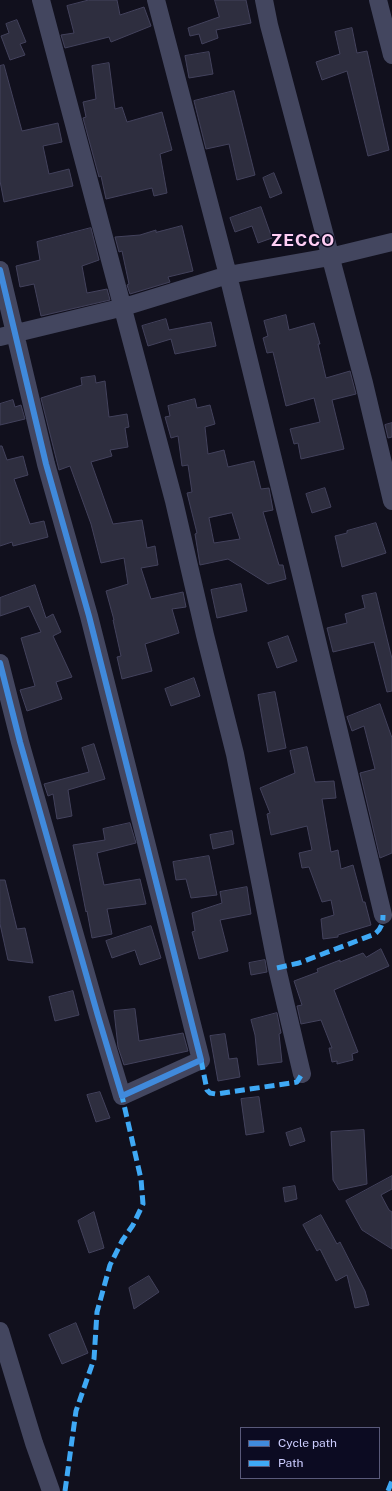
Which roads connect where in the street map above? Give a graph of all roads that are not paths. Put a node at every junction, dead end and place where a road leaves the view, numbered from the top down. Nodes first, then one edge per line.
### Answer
1 (41, 0) edge
2 (156, 0) edge
3 (264, 0) edge
4 (378, 0) edge
5 (392, 55) edge
6 (392, 242) edge
7 (330, 257) junction
8 (0, 270) edge
9 (228, 275) junction
10 (124, 307) junction
11 (8, 335) edge
12 (392, 501) edge
13 (0, 663) edge
14 (383, 915) dead end
15 (302, 1074) dead end
16 (0, 1332) edge
17 (51, 1491) edge

1 - 10 street
2 - 9 street
3 - 7 street
4 - 5 street
6 - 7 street
7 - 9 street
7 - 12 street
8 - 11 street
9 - 10 street
9 - 14 street
10 - 11 street
10 - 15 street
11 - 13 street
16 - 17 street

